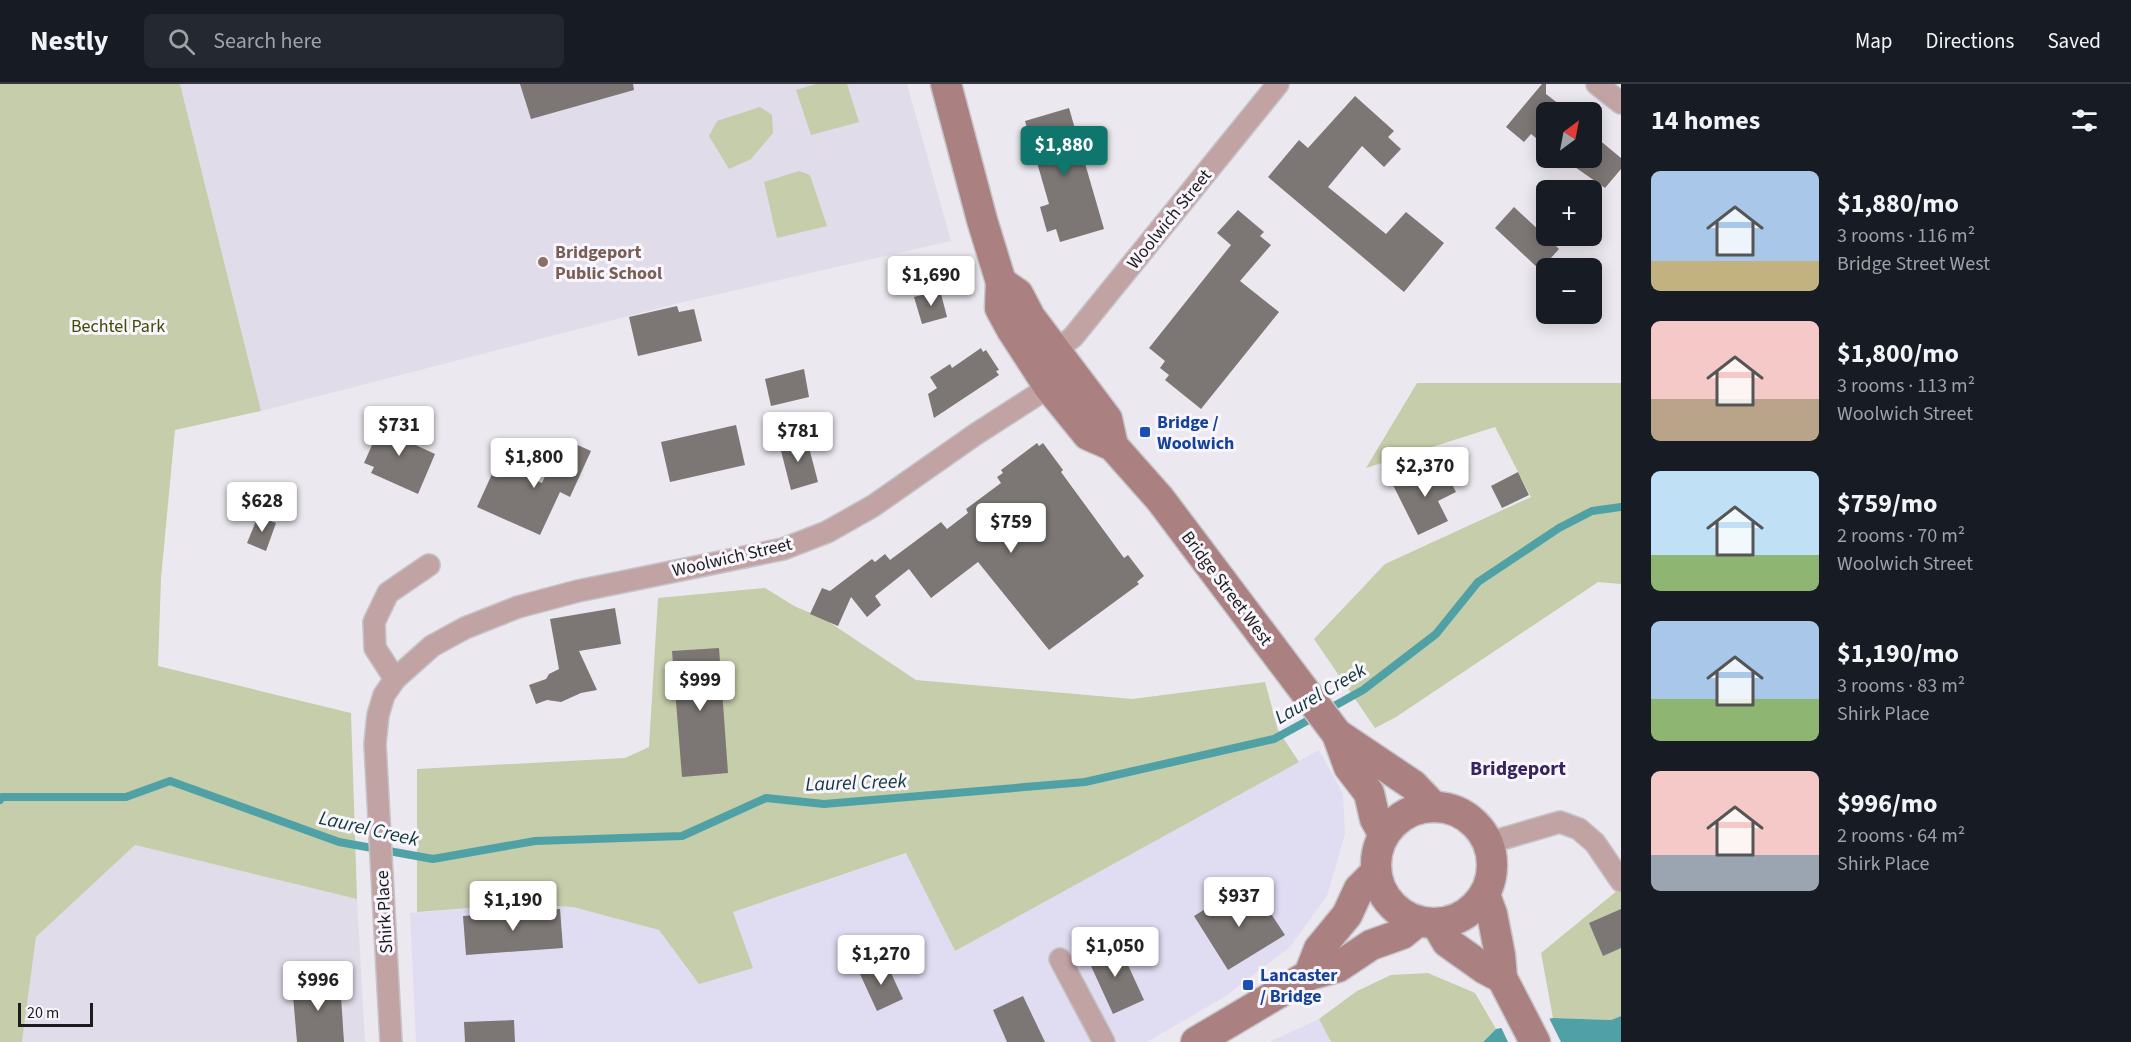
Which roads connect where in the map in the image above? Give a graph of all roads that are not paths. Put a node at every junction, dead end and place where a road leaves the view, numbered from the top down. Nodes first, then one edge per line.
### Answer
1 (946, 84) edge
2 (1278, 84) edge
3 (1597, 84) edge
4 (1621, 103) edge
5 (1001, 282) junction
6 (1056, 350) junction
7 (1049, 387) junction
8 (1113, 446) junction
9 (429, 564) dead end
10 (395, 679) junction
11 (1337, 734) junction
12 (1434, 807) junction
13 (1384, 835) junction
14 (1488, 843) junction
15 (1376, 872) junction
16 (1621, 881) edge
17 (1485, 895) junction
18 (1427, 922) junction
19 (1060, 959) dead end
20 (1309, 975) junction
21 (1502, 978) junction
22 (391, 1042) edge
23 (1104, 1042) edge
24 (1196, 1042) edge
25 (1535, 1042) edge

1 - 5 main road, Bridge Street West
2 - 6 street, Woolwich Street
3 - 4 street
5 - 6 main road, Bridge Street West
5 - 7 main road, Bridge Street West
6 - 8 main road, Bridge Street West
7 - 8 main road, Bridge Street West
7 - 10 street, Woolwich Street
8 - 11 main road, Bridge Street West
9 - 10 street
10 - 22 street, Shirk Place
11 - 12 main road, Bridge Street West
11 - 13 main road, Bridge Street West
12 - 13 main road
12 - 14 main road
13 - 15 main road
14 - 16 street
14 - 17 main road
15 - 18 main road
15 - 20 main road
17 - 18 main road
17 - 21 main road
18 - 20 main road
18 - 21 main road
19 - 23 street
20 - 24 main road
21 - 25 main road

